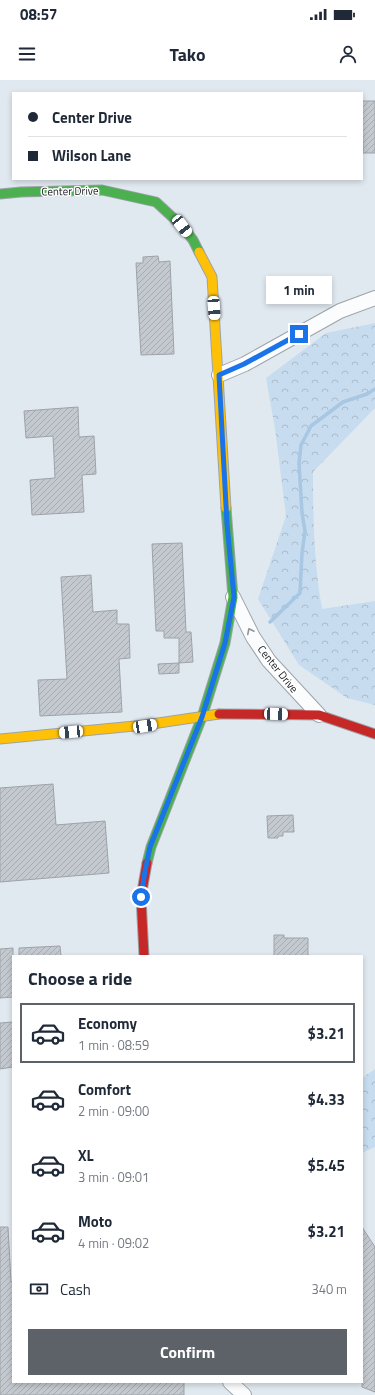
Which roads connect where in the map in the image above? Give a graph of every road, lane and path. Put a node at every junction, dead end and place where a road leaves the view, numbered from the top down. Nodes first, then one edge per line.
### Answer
1 (0, 194) edge
2 (375, 298) edge
3 (219, 375) junction
4 (234, 597) junction
5 (319, 715) junction
6 (202, 717) junction
7 (375, 734) edge
8 (0, 739) edge
9 (144, 955) edge
10 (231, 1383) edge
11 (244, 1395) edge

1 - 3 street, Center Drive
2 - 3 street
3 - 4 street, Center Drive
5 -> 4 street, Center Drive
4 - 6 street, Center Drive
5 - 6 street
5 - 7 street
6 - 8 street
6 - 9 street, Center Drive
10 - 11 street

